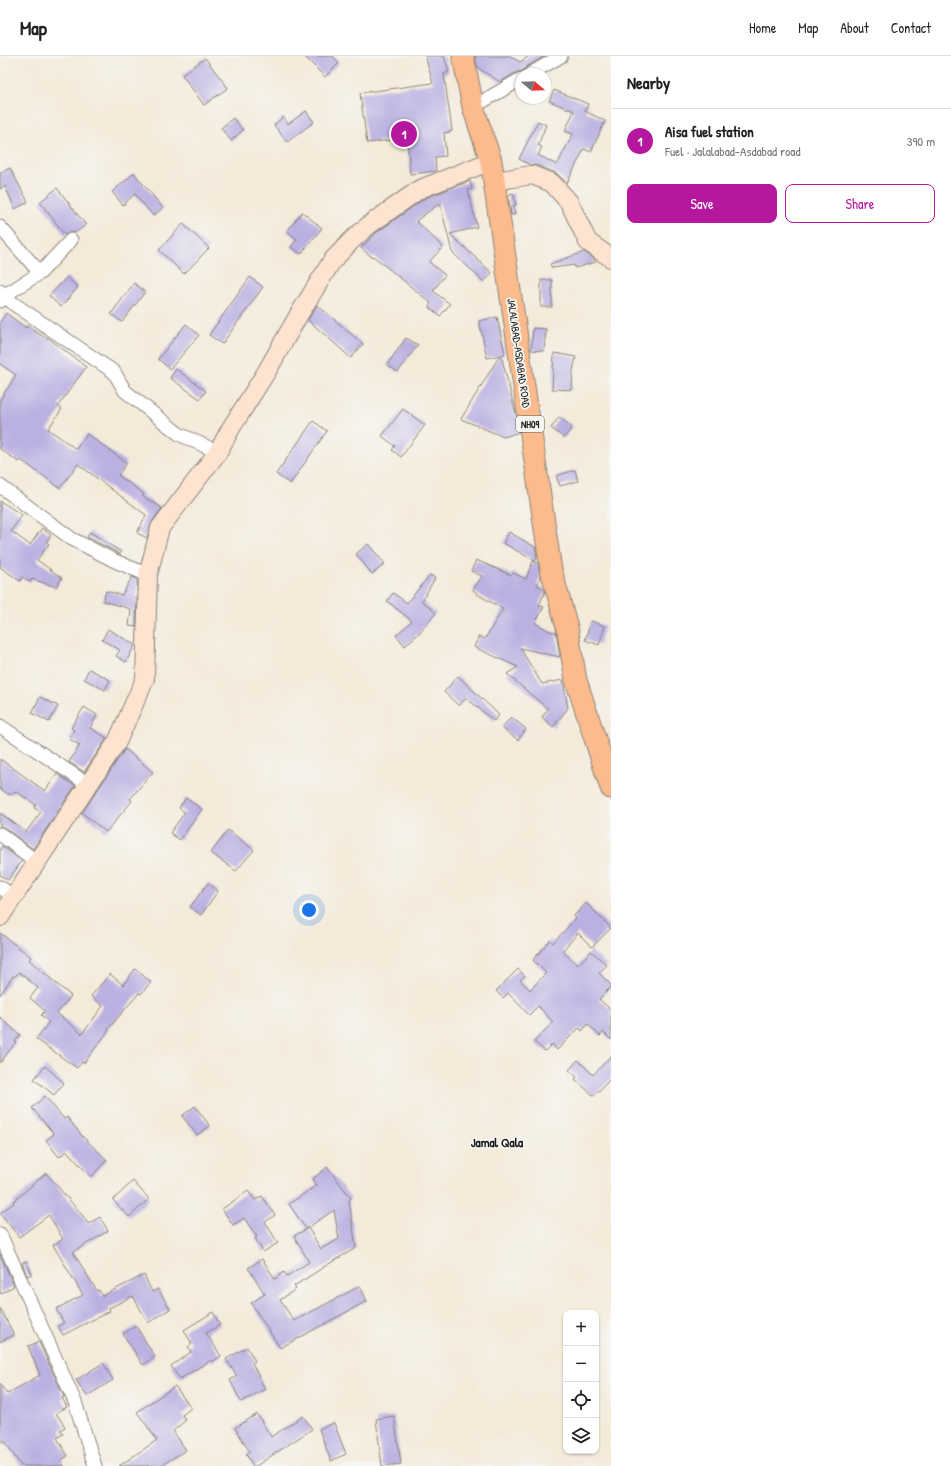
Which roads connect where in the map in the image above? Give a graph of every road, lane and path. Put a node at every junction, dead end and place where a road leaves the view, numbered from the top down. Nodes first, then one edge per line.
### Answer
1 (463, 56) edge
2 (561, 56) edge
3 (540, 68) edge
4 (515, 82) edge
5 (473, 107) junction
6 (491, 161) junction
7 (495, 181) junction
8 (0, 227) edge
9 (71, 240) dead end
10 (611, 258) edge
11 (40, 272) junction
12 (2, 297) edge
13 (218, 452) junction
14 (0, 486) edge
15 (148, 575) junction
16 (0, 726) edge
17 (89, 785) junction
18 (611, 788) edge
19 (0, 834) edge
20 (37, 862) junction
21 (7, 892) edge
22 (0, 917) edge
23 (0, 1234) edge
24 (95, 1466) edge

1 - 5 main road, JALALABAD-ASDABAD ROAD / NH09
2 - 3 street
4 - 5 street
5 - 6 main road, JALALABAD-ASDABAD ROAD / NH09
6 - 7 main road, JALALABAD-ASDABAD ROAD / NH09
6 - 13 street
7 - 10 street
7 - 18 main road, JALALABAD-ASDABAD ROAD / NH09
8 - 11 street
9 - 11 street
11 - 12 street
12 - 13 street
13 - 15 street
14 - 15 street
15 - 17 street
16 - 17 street
17 - 20 street
19 - 20 street
20 - 21 street
21 - 22 street
23 - 24 street

